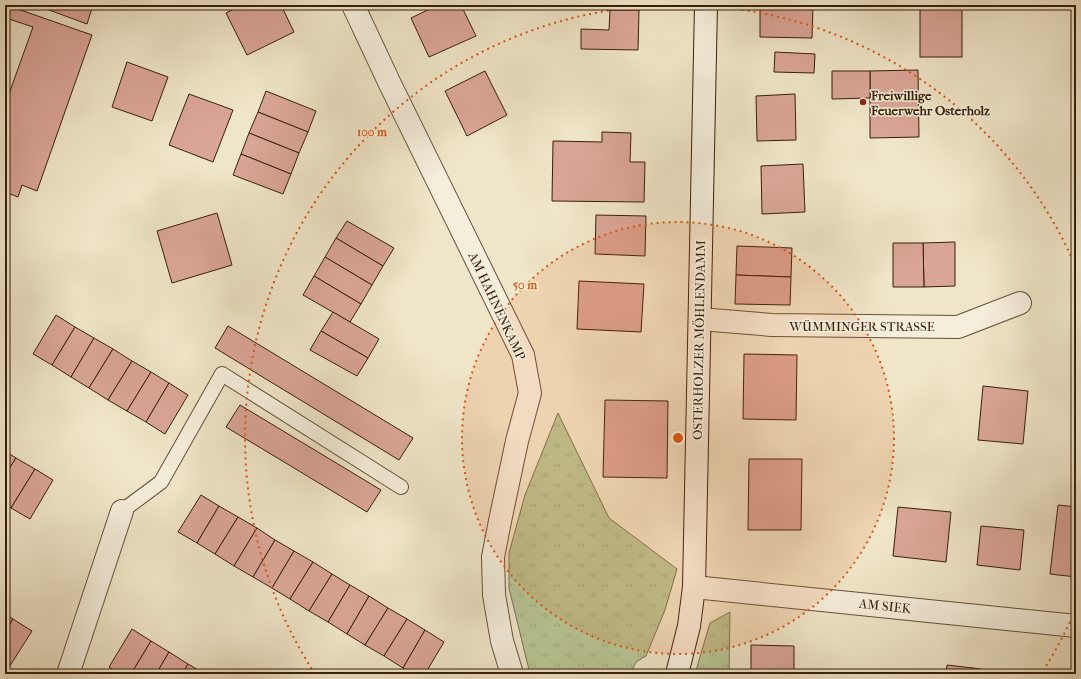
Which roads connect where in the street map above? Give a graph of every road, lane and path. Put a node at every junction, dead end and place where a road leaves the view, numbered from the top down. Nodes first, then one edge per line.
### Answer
1 (353, 5) edge
2 (706, 5) edge
3 (1020, 303) dead end
4 (700, 319) junction
5 (401, 487) dead end
6 (122, 511) joint
7 (694, 587) junction
8 (1076, 626) edge
9 (68, 674) edge
10 (512, 674) edge
11 (677, 674) edge

1 - 10 street, AM HAHNENKAMP
2 - 4 street, OSTERHOLZER MÖHLENDAMM
3 - 4 street, WÜMMINGER STRASSE
4 - 7 street, OSTERHOLZER MÖHLENDAMM
5 - 6 lane
6 - 9 street
7 - 8 street, AM SIEK
7 - 11 street, OSTERHOLZER MÖHLENDAMM

